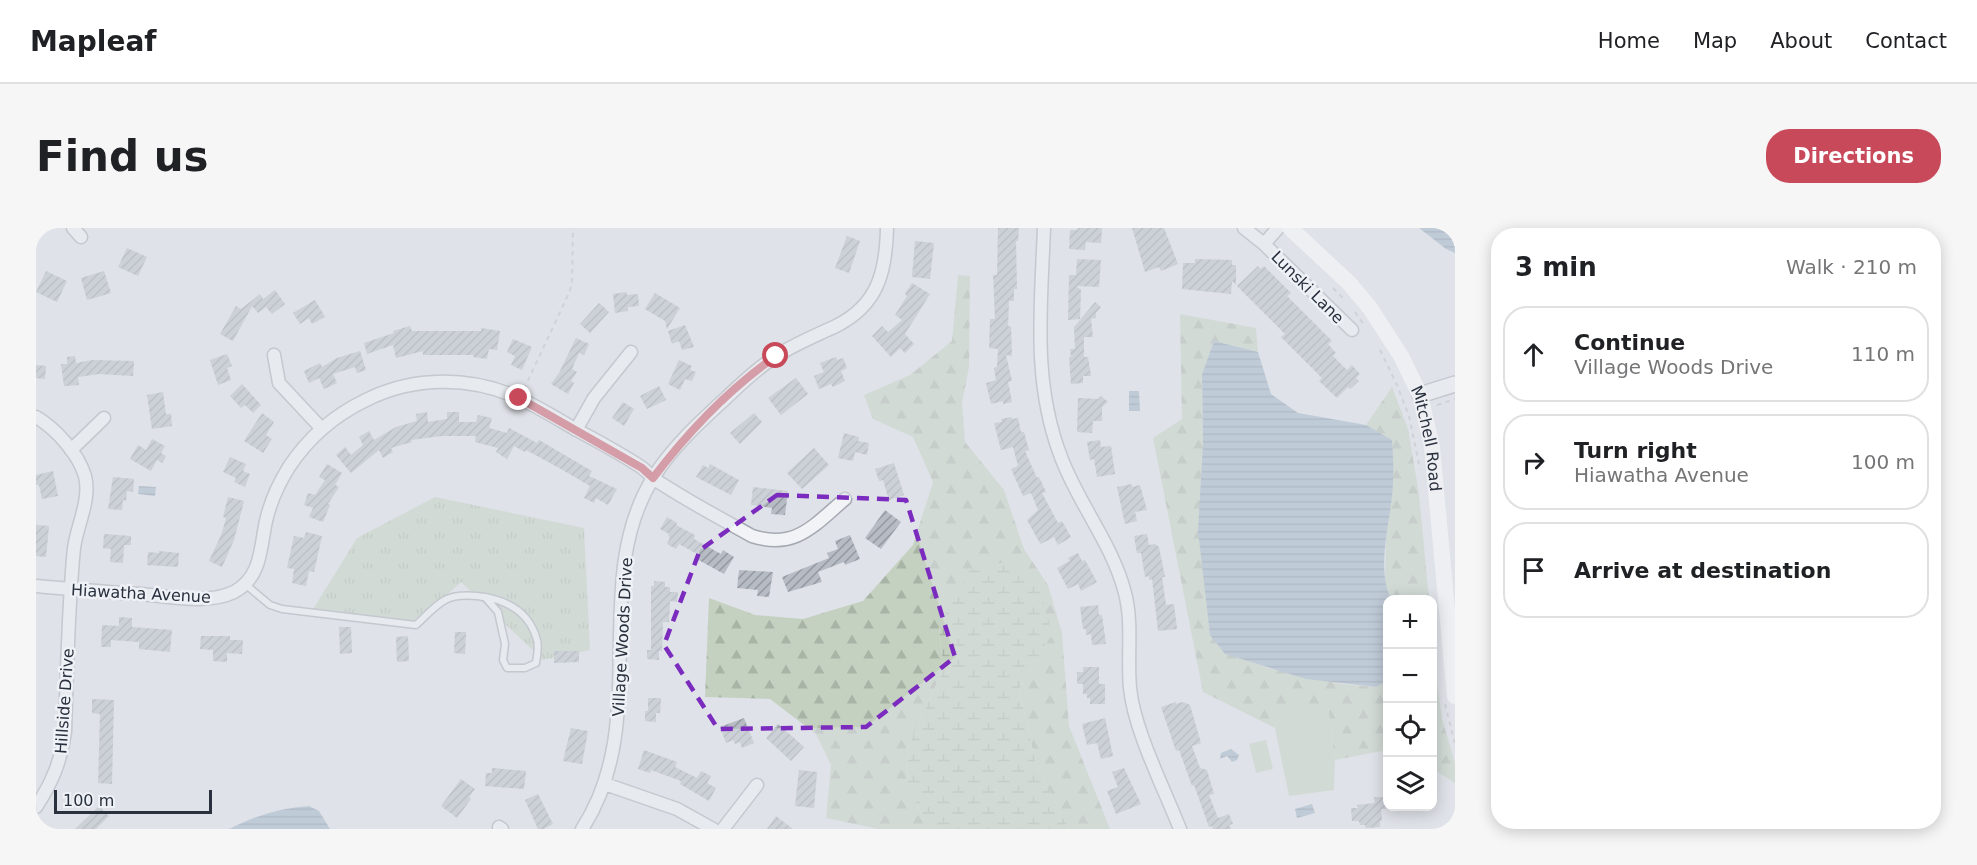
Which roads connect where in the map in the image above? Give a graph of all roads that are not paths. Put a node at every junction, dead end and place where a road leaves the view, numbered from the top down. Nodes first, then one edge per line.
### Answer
1 (888, 228) edge
2 (1044, 228) edge
3 (1244, 228) edge
4 (1278, 228) edge
5 (1290, 228) edge
6 (1264, 244) junction
7 (1352, 330) dead end
8 (631, 352) dead end
9 (274, 355) dead end
10 (1455, 384) edge
11 (1420, 395) junction
12 (36, 417) edge
13 (105, 418) dead end
14 (322, 429) junction
15 (576, 430) junction
16 (71, 450) junction
17 (653, 478) junction
18 (845, 499) dead end
19 (245, 584) junction
20 (36, 586) edge
21 (70, 589) junction
22 (1451, 594) edge
23 (484, 597) junction
24 (1449, 696) edge
25 (605, 784) junction
26 (757, 784) dead end
27 (37, 802) edge
28 (582, 829) edge
29 (713, 829) edge
30 (723, 829) edge
31 (1180, 829) edge

1 - 17 street, Village Woods Drive
2 - 31 street
3 - 6 street, Lunski Lane
4 - 6 street, Lunski Lane
5 - 11 main road, Mitchell Road
6 - 7 street, Lunski Lane
8 - 15 street
9 - 14 street
10 - 11 street
11 - 22 main road, Mitchell Road
12 - 16 street, Hillside Drive
13 - 16 street
14 - 15 street
14 - 19 street
15 - 17 street
16 - 21 street, Hillside Drive
17 - 18 street
17 - 25 street, Village Woods Drive
19 - 21 street, Hiawatha Avenue
19 - 23 lane
20 - 21 street, Hiawatha Avenue
21 - 27 street, Hillside Drive
22 - 24 main road, Mitchell Road
23 - 23 lane
25 - 28 street, Village Woods Drive
25 - 29 street
26 - 30 street

